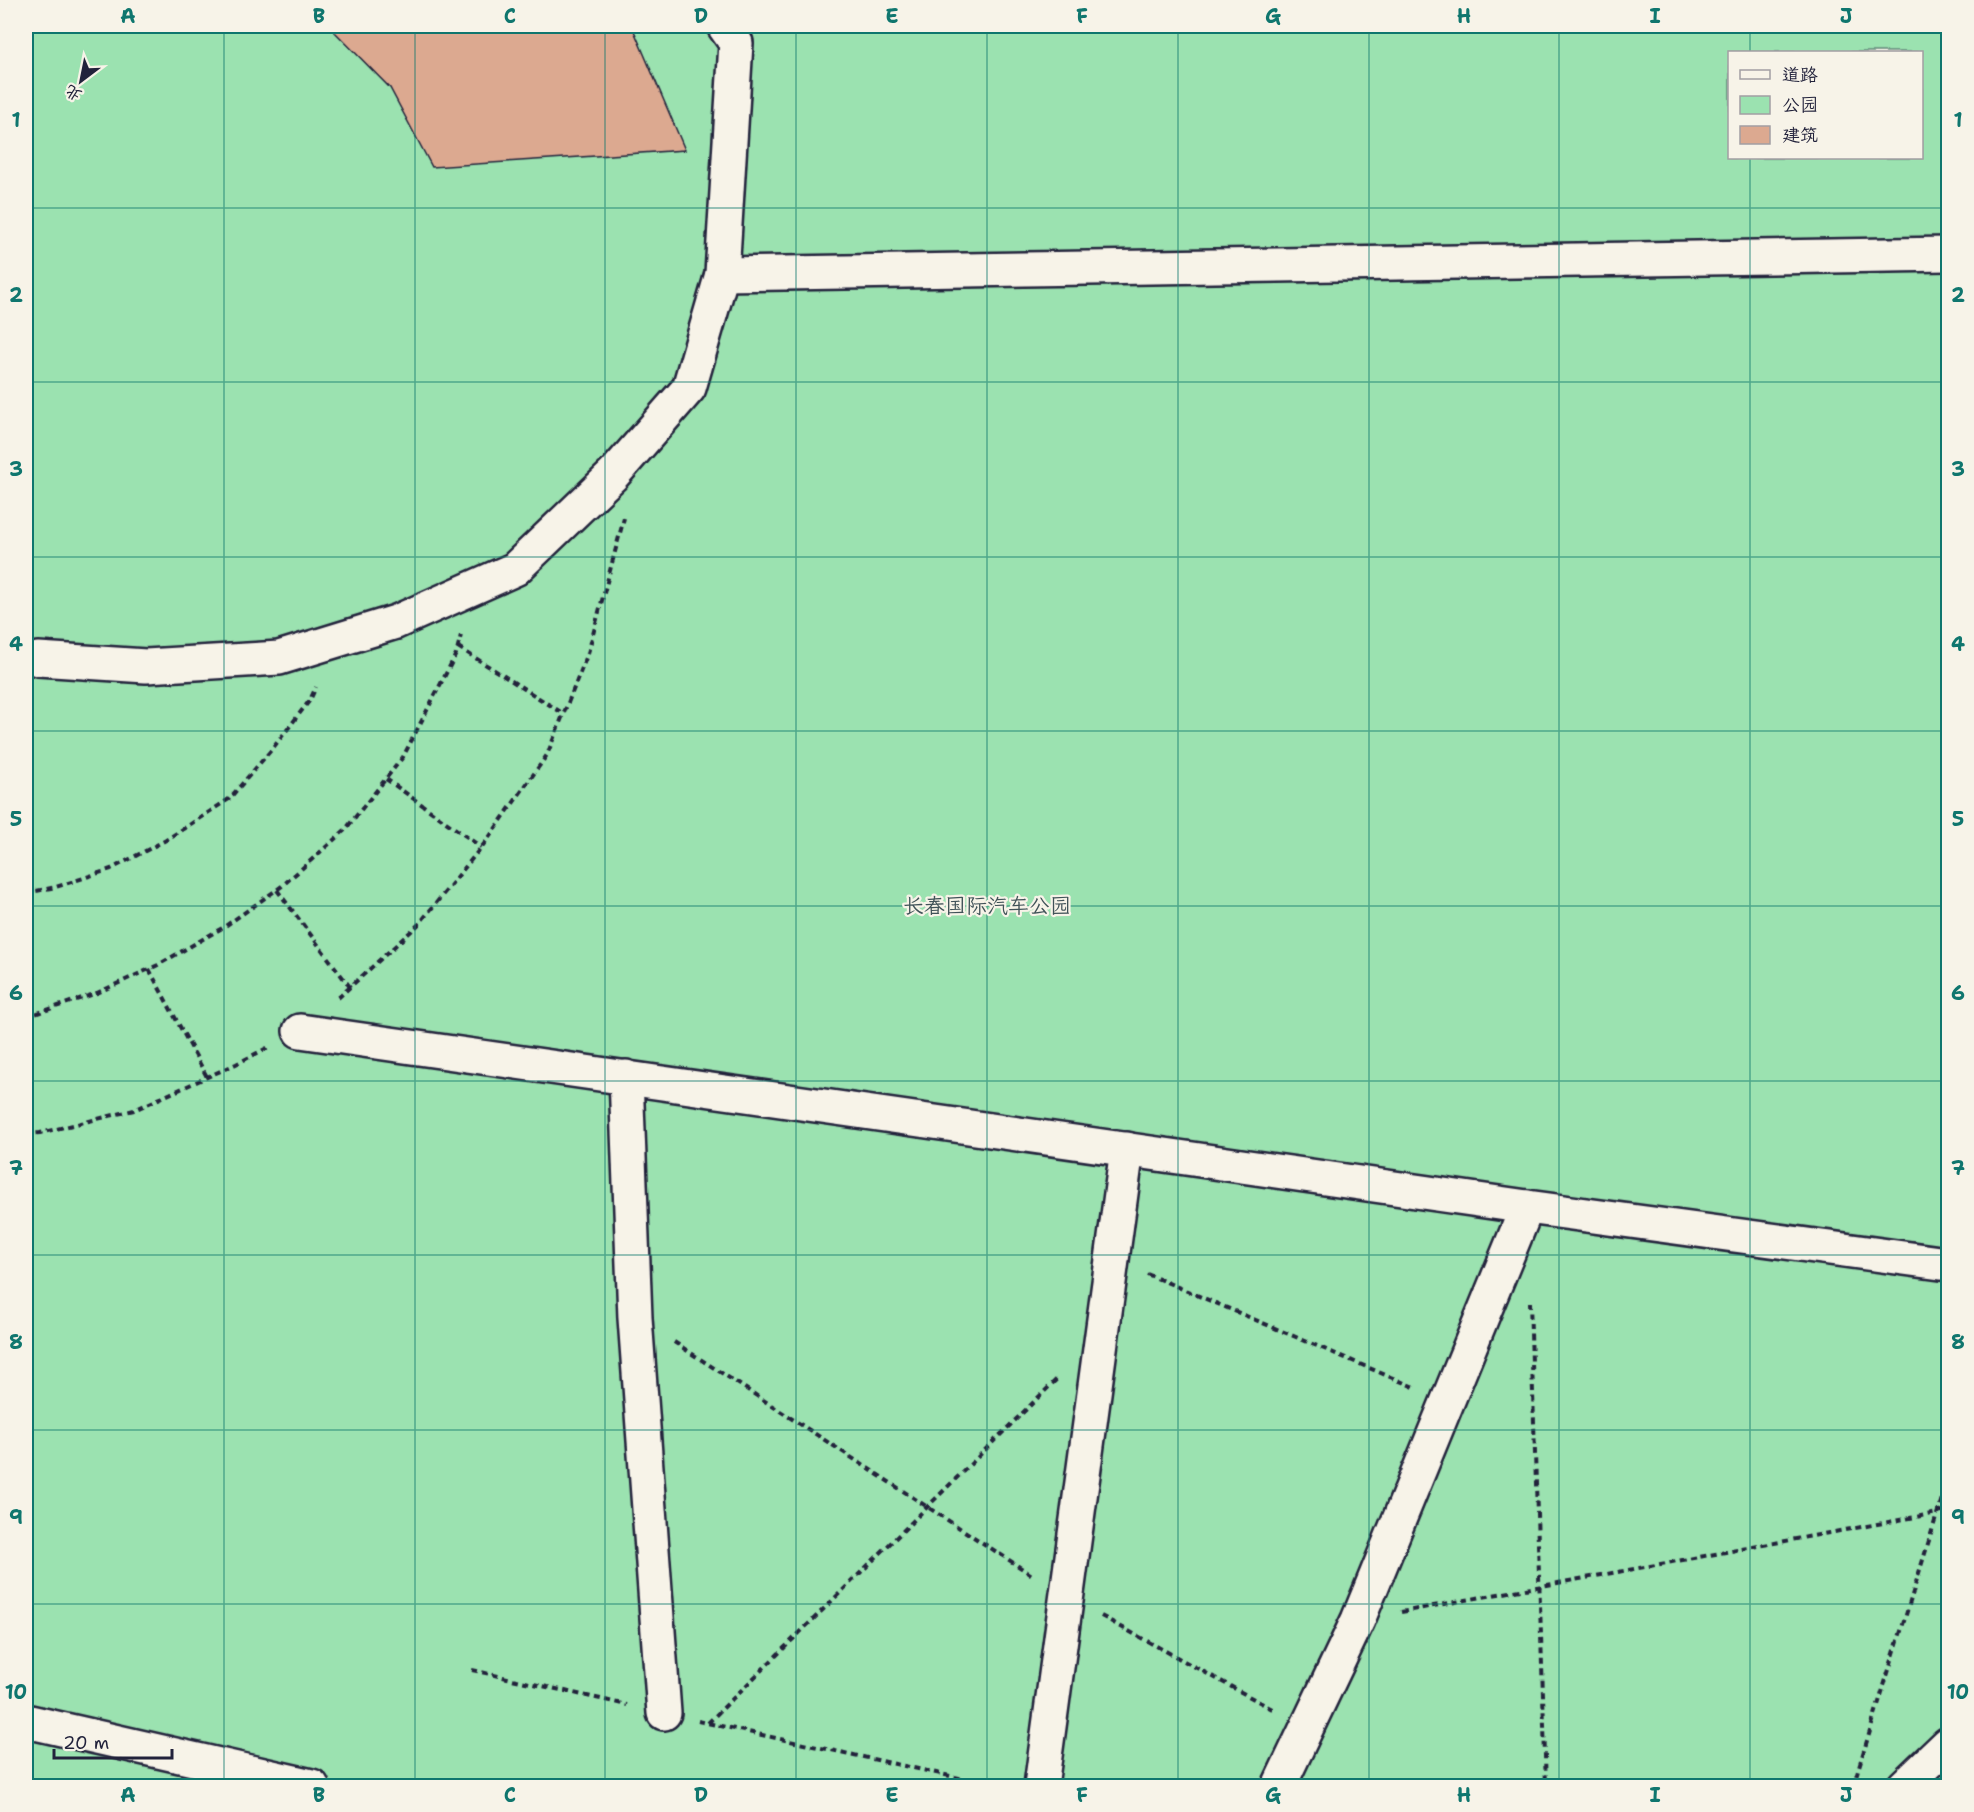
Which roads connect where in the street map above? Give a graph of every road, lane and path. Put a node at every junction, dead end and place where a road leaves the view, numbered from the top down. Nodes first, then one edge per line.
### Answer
1 (724, 26) edge
2 (1948, 254) edge
3 (722, 274) junction
4 (624, 516) dead end
5 (473, 587) junction
6 (338, 640) junction
7 (458, 647) junction
8 (38, 659) dead end
9 (564, 714) junction
10 (386, 779) junction
11 (481, 848) junction
12 (277, 890) junction
13 (26, 893) edge
14 (149, 969) junction
15 (350, 987) junction
16 (27, 1017) edge
17 (300, 1031) junction
18 (207, 1077) junction
19 (626, 1077) junction
20 (26, 1134) edge
21 (1127, 1149) junction
22 (1527, 1207) junction
23 (1112, 1260) junction
24 (1948, 1264) edge
25 (1530, 1302) dead end
26 (635, 1318) junction
27 (1061, 1375) dead end
28 (1448, 1401) junction
29 (1948, 1479) edge
30 (927, 1506) junction
31 (1948, 1511) edge
32 (1938, 1513) junction
33 (1541, 1587) junction
34 (1066, 1597) junction
35 (1358, 1620) junction
36 (472, 1670) dead end
37 (664, 1713) junction
38 (26, 1721) edge
39 (708, 1723) junction
40 (1307, 1728) junction
41 (1948, 1744) edge
42 (312, 1786) edge
43 (996, 1786) edge
44 (1041, 1786) edge
45 (1279, 1786) edge
46 (1546, 1786) edge
47 (1853, 1786) edge
48 (1904, 1786) edge

1 - 3 lane
2 - 3 lane
3 - 5 lane
4 - 9 path
5 - 6 lane
5 - 7 path
6 - 8 lane
6 - 13 path
7 - 9 path
7 - 10 path
9 - 11 path
10 - 11 path
10 - 12 path
11 - 15 path
12 - 14 path
12 - 15 path
14 - 16 path
14 - 18 path
15 - 17 path
16 - 20 path
17 - 18 path
17 - 19 lane
18 - 20 path
19 - 21 lane
19 - 26 lane
21 - 22 lane
21 - 23 lane
22 - 24 lane
22 - 28 lane
23 - 28 path
23 - 34 lane
25 - 33 path
26 - 30 path
26 - 37 lane
27 - 30 path
28 - 35 lane
29 - 32 path
30 - 34 path
30 - 39 path
31 - 32 path
32 - 33 path
32 - 47 path
33 - 35 path
33 - 46 path
34 - 40 path
34 - 44 lane
35 - 40 lane
36 - 37 path
37 - 39 path
38 - 42 lane
39 - 43 path
40 - 45 lane
41 - 48 lane

